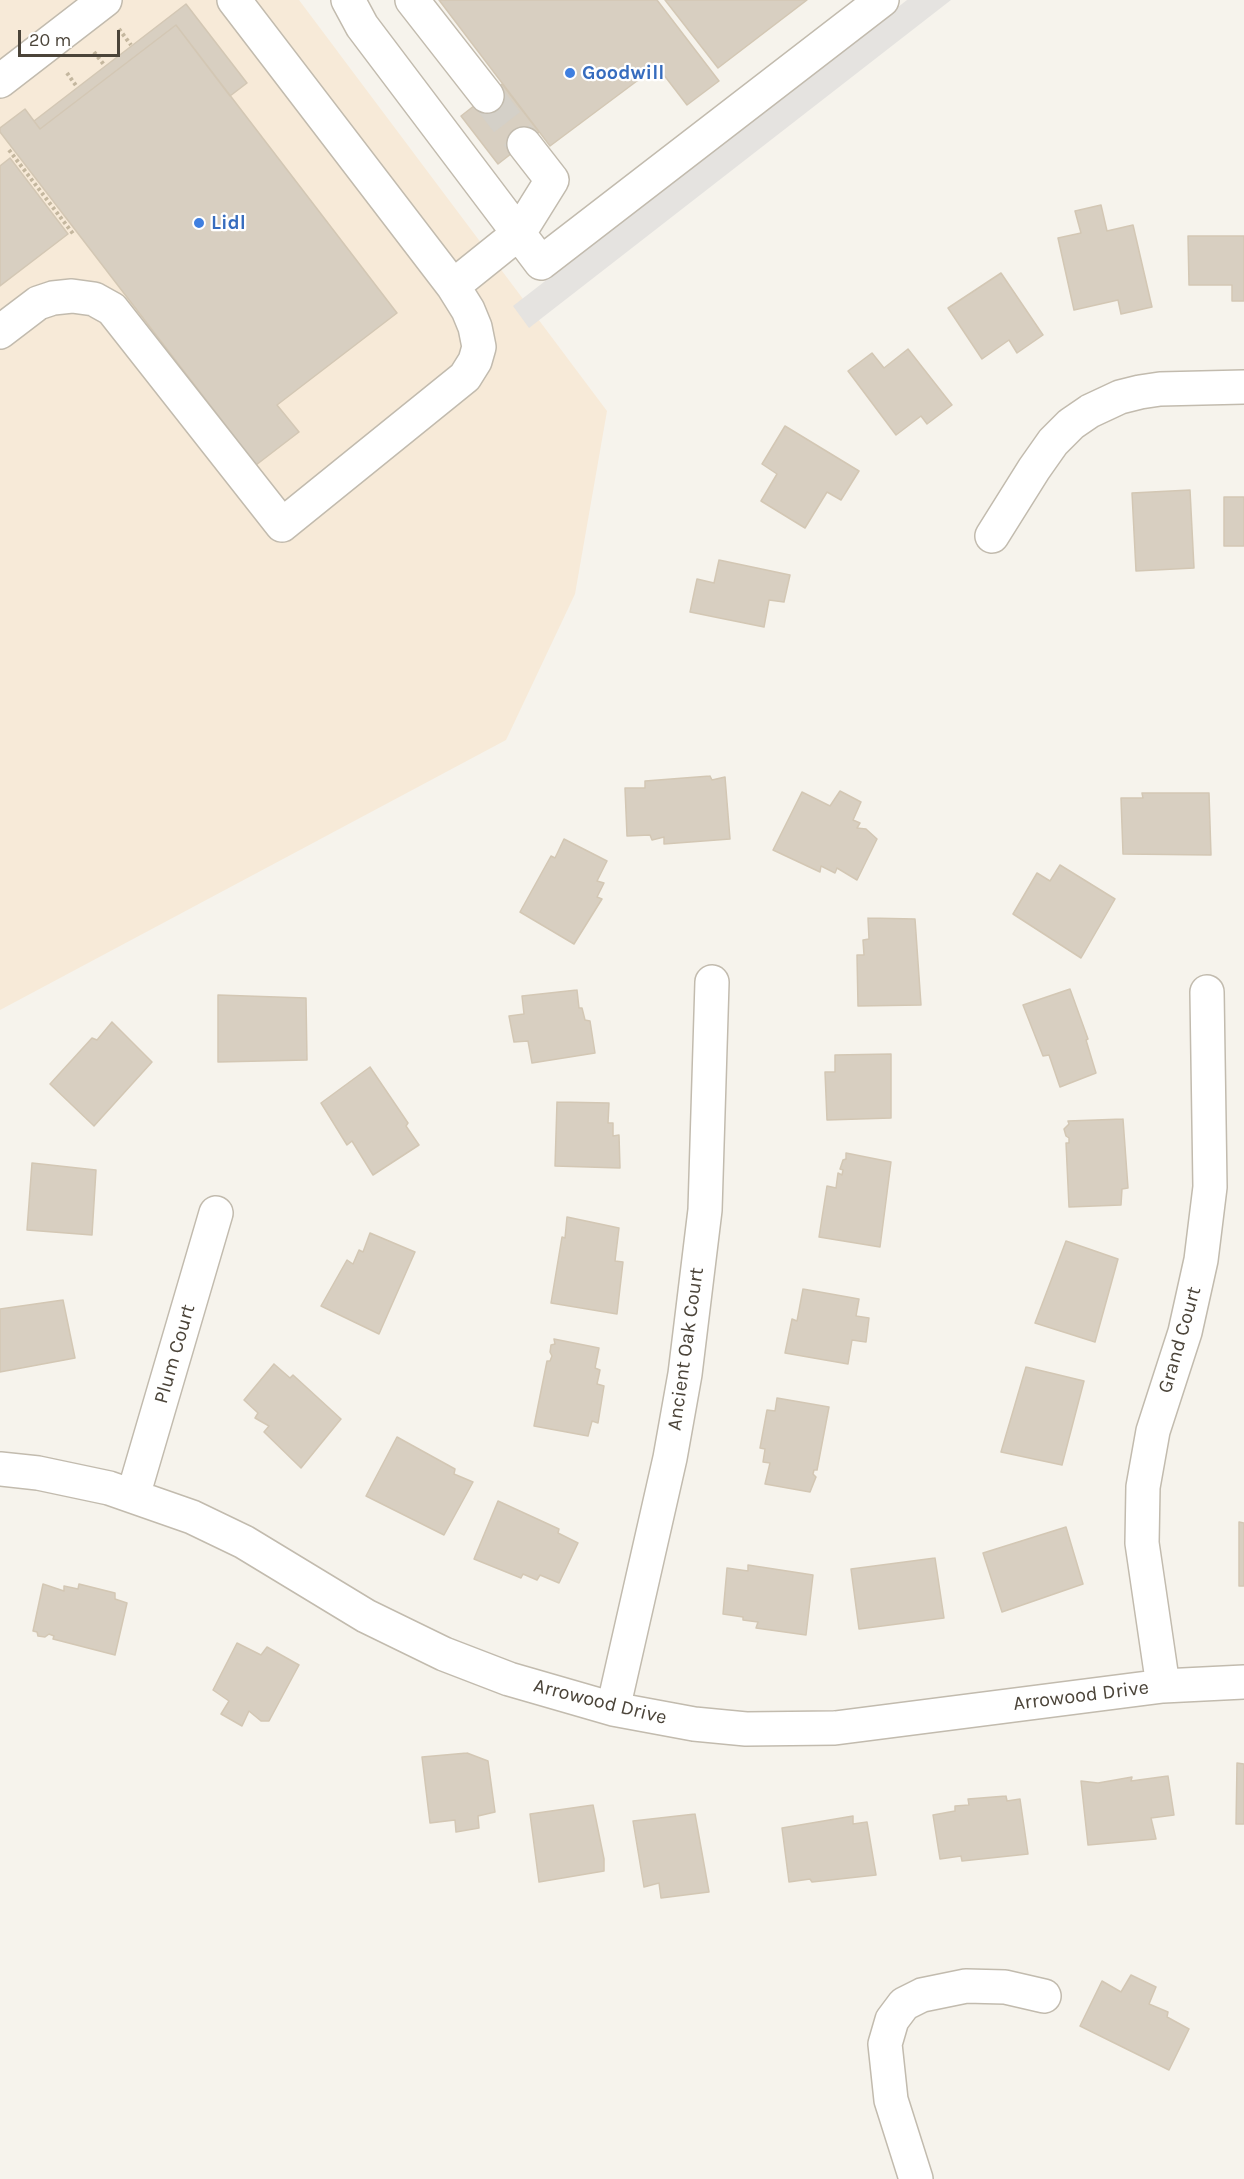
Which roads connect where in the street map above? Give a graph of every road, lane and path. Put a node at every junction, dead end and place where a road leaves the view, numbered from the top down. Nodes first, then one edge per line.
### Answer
1 (105, 0) edge
2 (234, 0) edge
3 (348, 0) edge
4 (412, 0) edge
5 (882, 0) edge
6 (0, 81) edge
7 (486, 96) tunnel mouth
8 (524, 144) tunnel mouth
9 (9, 150) dead end
10 (519, 233) junction
11 (74, 235) dead end
12 (453, 286) junction
13 (0, 332) edge
14 (1244, 387) edge
15 (992, 536) dead end
16 (712, 982) dead end
17 (1207, 992) dead end
18 (216, 1213) dead end
19 (0, 1469) edge
20 (134, 1496) junction
21 (1244, 1682) edge
22 (1163, 1686) junction
23 (613, 1709) junction
24 (1044, 1996) dead end
25 (916, 2179) edge

1 - 6 street
2 - 12 street
3 - 10 street
4 - 7 street
5 - 10 street
8 - 10 street
9 - 11 path
10 - 12 street
12 - 13 street
14 - 15 street
16 - 23 street, Ancient Oak Court
17 - 22 street, Grand Court
18 - 20 street, Plum Court
19 - 20 street, Arrowood Drive
20 - 23 street, Arrowood Drive
21 - 22 street, Arrowood Drive
22 - 23 street, Arrowood Drive
24 - 25 street

